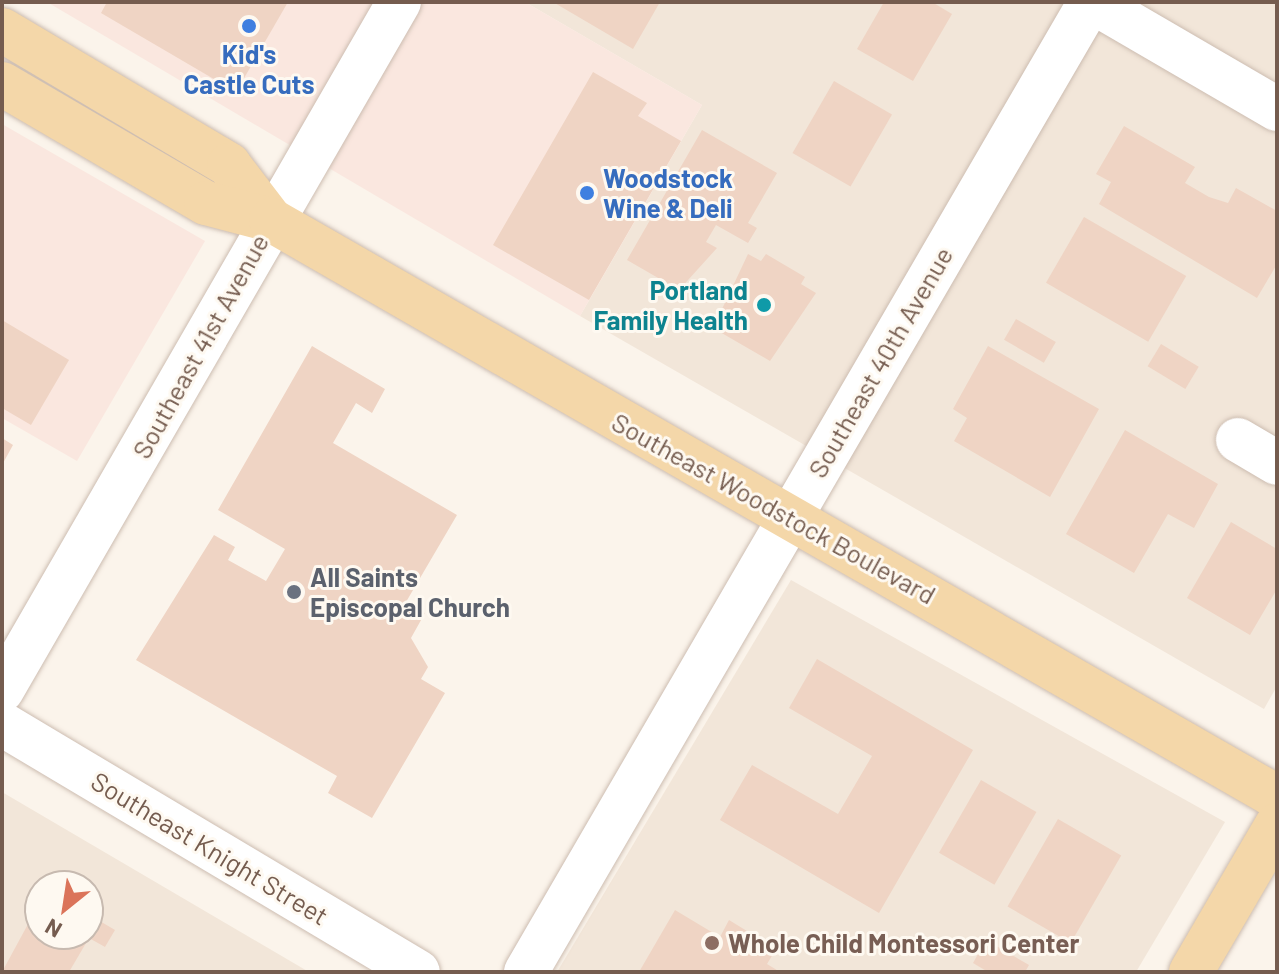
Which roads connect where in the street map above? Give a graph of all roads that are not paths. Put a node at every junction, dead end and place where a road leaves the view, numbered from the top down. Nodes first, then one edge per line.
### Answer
1 (399, 2) edge
2 (1091, 2) edge
3 (2, 30) edge
4 (2, 84) edge
5 (1277, 109) edge
6 (271, 220) junction
7 (1238, 440) dead end
8 (1277, 463) edge
9 (788, 519) junction
10 (2, 690) edge
11 (2, 724) edge
12 (1277, 797) edge
13 (1277, 825) edge
14 (418, 972) edge
15 (526, 972) edge
16 (1191, 972) edge

1 - 6 street, Southeast 41st Avenue
2 - 5 street
2 - 9 street, Southeast 40th Avenue
3 - 6 main road, Southeast Woodstock Boulevard
4 - 6 main road, Southeast Woodstock Boulevard
6 - 9 main road, Southeast Woodstock Boulevard
6 - 10 street, Southeast 41st Avenue
7 - 8 street
9 - 12 main road, Southeast Woodstock Boulevard
9 - 15 street, Southeast 40th Avenue
11 - 14 street, Southeast Knight Street
13 - 16 main road

